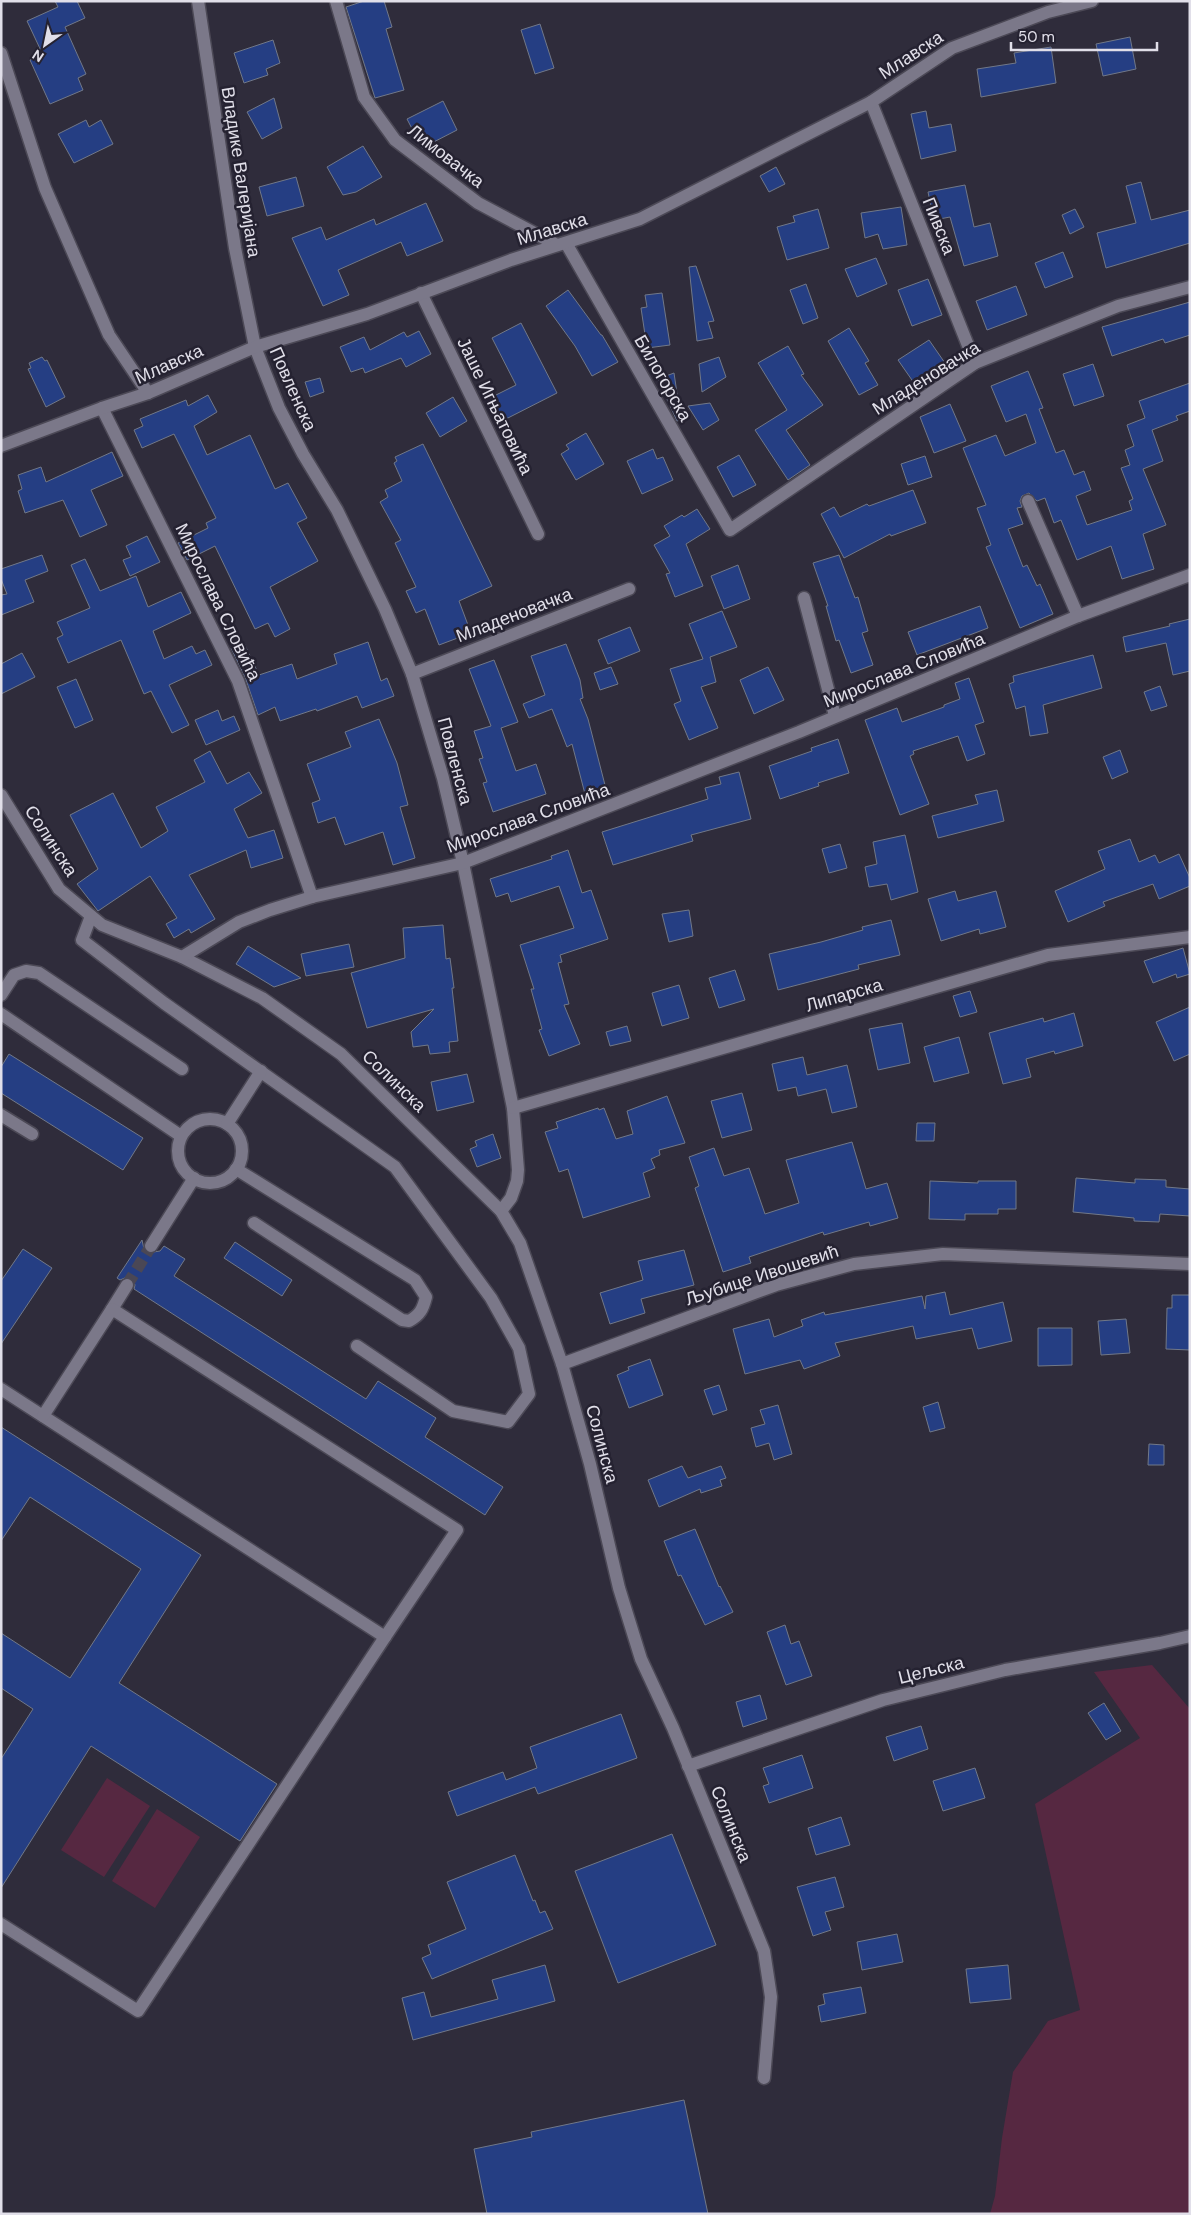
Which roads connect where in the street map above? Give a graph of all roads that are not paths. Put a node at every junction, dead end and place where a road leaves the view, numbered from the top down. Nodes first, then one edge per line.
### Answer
1 (198, 1) edge
2 (336, 1) edge
3 (1092, 1) edge
4 (1, 53) edge
5 (871, 102) junction
6 (561, 244) junction
7 (1190, 287) edge
8 (421, 293) junction
9 (255, 346) junction
10 (975, 363) junction
11 (148, 393) junction
12 (102, 408) junction
13 (1, 446) edge
14 (1028, 501) dead end
15 (730, 530) joint
16 (538, 534) dead end
17 (1190, 575) edge
18 (629, 589) dead end
19 (804, 598) dead end
20 (1078, 616) junction
21 (412, 674) junction
22 (836, 716) junction
23 (1, 795) edge
24 (463, 863) junction
25 (312, 897) junction
26 (91, 916) junction
27 (1190, 937) edge
28 (182, 957) junction
29 (1, 996) edge
30 (1, 1014) edge
31 (182, 1069) dead end
32 (261, 1071) junction
33 (513, 1108) junction
34 (1, 1115) edge
35 (227, 1124) junction
36 (32, 1134) dead end
37 (181, 1136) junction
38 (236, 1169) junction
39 (194, 1178) junction
40 (501, 1211) junction
41 (254, 1223) dead end
42 (151, 1246) tunnel mouth
43 (1190, 1264) edge
44 (127, 1285) tunnel mouth
45 (112, 1308) junction
46 (357, 1346) dead end
47 (562, 1364) junction
48 (1, 1389) edge
49 (43, 1416) junction
50 (1190, 1636) edge
51 (385, 1637) junction
52 (688, 1766) junction
53 (1, 1924) edge
54 (764, 2078) dead end

1 - 9 street, Владике Валеријана
2 - 6 street, Лимовачка
3 - 5 street, Млавска
4 - 11 street
5 - 6 street, Млавска
5 - 10 street, Пивска
6 - 8 street, Млавска
6 - 15 street, Билогорска
7 - 10 street, Младеновачка
8 - 9 street, Млавска
8 - 16 street, Јаше Игњатовића
9 - 11 street, Млавска
9 - 21 street, Повленска
10 - 15 street, Младеновачка
11 - 12 street, Млавска
12 - 13 street, Млавска
12 - 25 street, Мирослава Словића
14 - 20 street
17 - 20 street, Мирослава Словића
18 - 21 street, Младеновачка
19 - 22 street
20 - 22 street, Мирослава Словића
21 - 24 street, Повленска
22 - 24 street, Мирослава Словића
23 - 26 street, Солинска
24 - 25 street, Мирослава Словића
24 - 33 street, Повленска
25 - 28 street
26 - 28 street, Солинска
26 - 32 street
27 - 33 street, Липарска
28 - 40 street, Солинска
29 - 31 street
30 - 37 street
32 - 35 street
32 - 46 street
33 - 40 street, Повленска
34 - 36 street
35 - 37 street
35 - 38 street
37 - 39 street
38 - 39 street
38 - 41 street
39 - 42 street
40 - 47 street, Солинска
43 - 47 street, Љубице Ивошевић
44 - 45 street
45 - 49 street
45 - 51 street
47 - 52 street, Солинска
48 - 49 street
49 - 51 street
50 - 52 street, Цељска
51 - 53 street
52 - 54 street, Солинска

